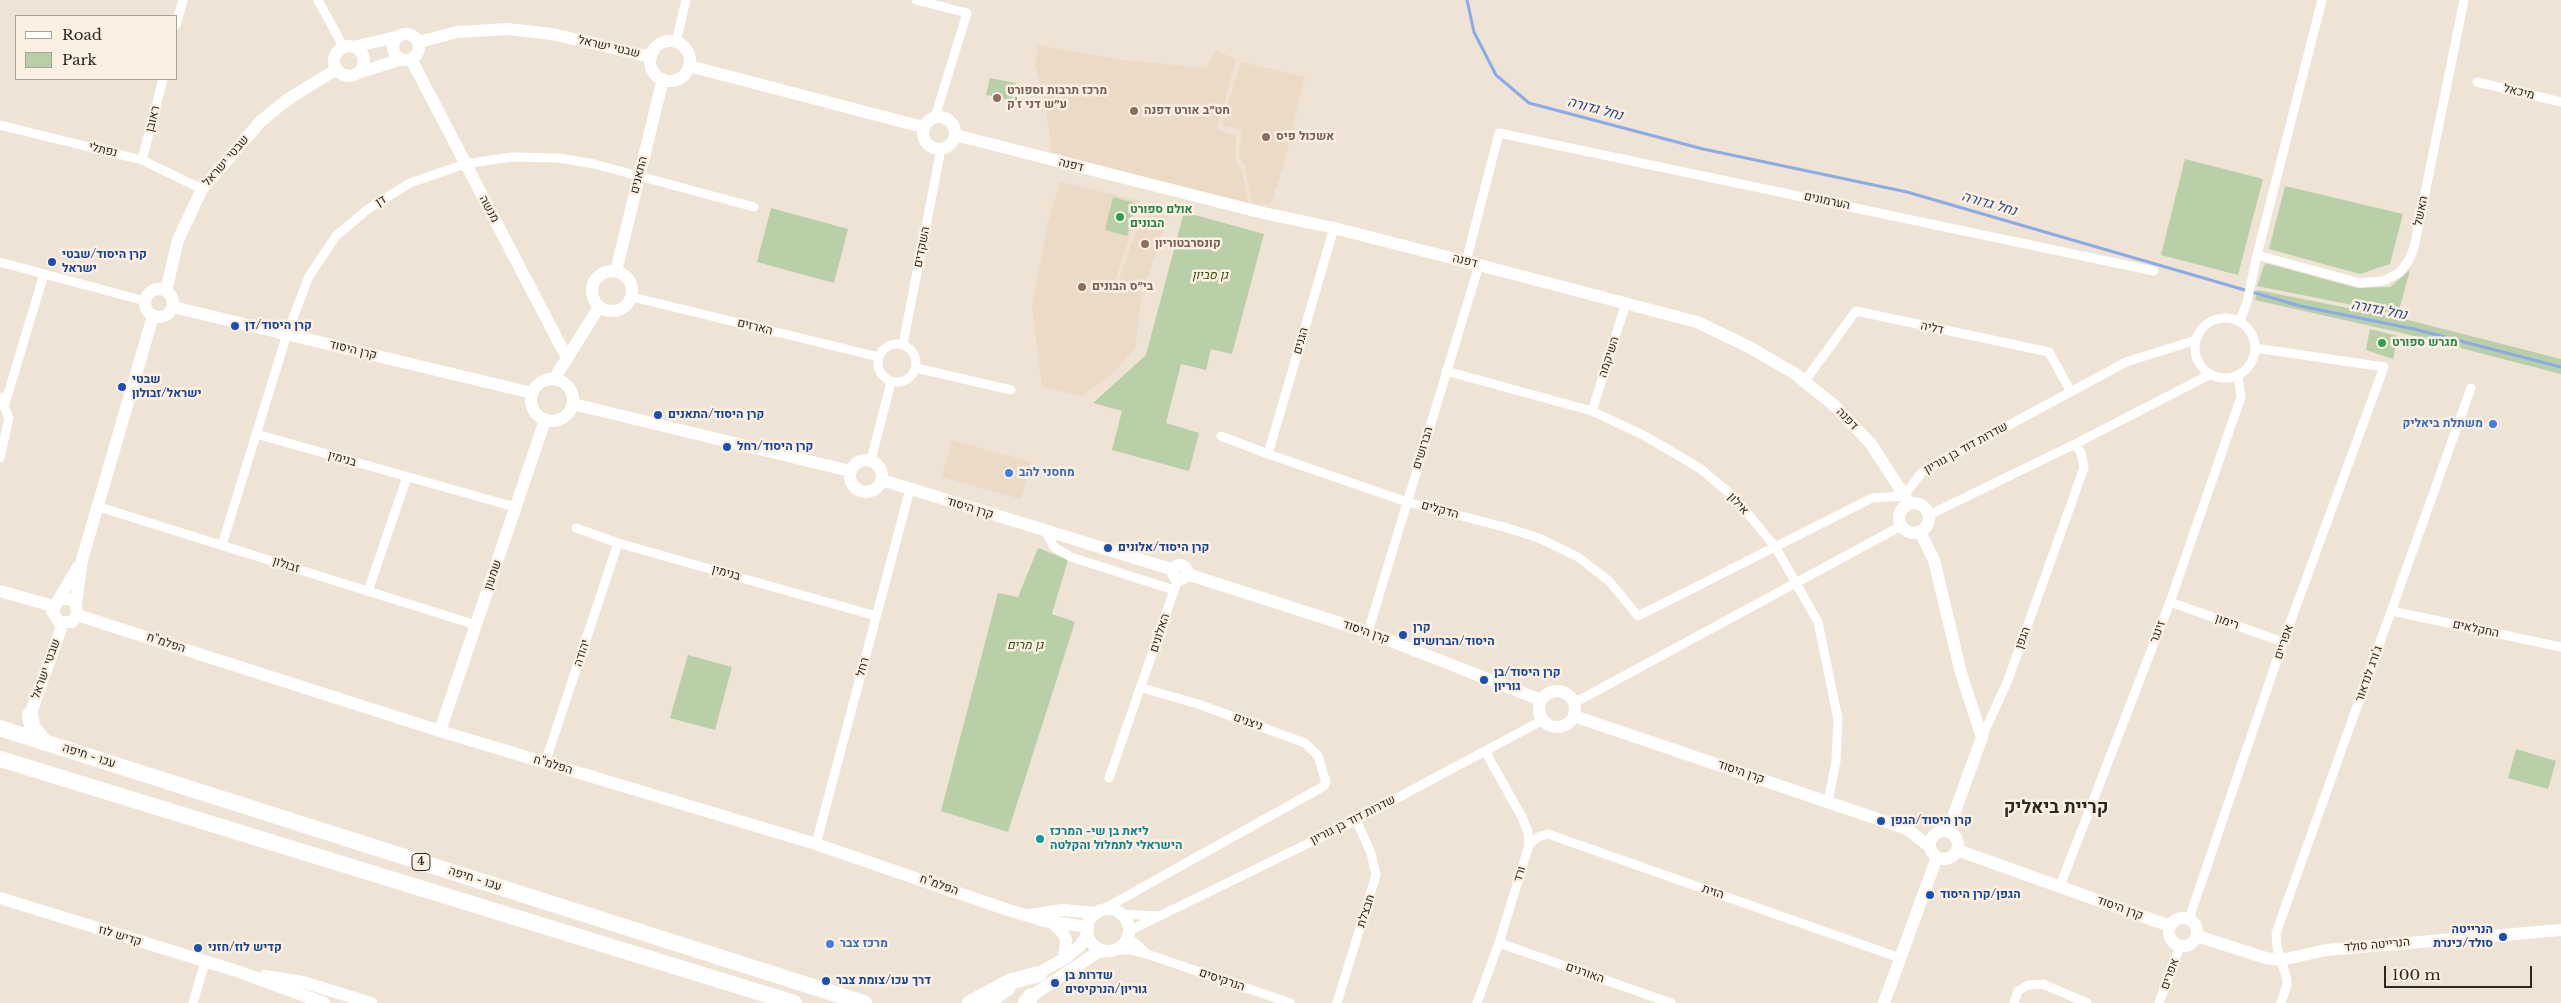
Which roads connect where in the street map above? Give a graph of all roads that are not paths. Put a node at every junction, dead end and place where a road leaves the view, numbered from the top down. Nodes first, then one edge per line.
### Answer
1 (183, 0) edge
2 (318, 0) edge
3 (686, 0) edge
4 (916, 0) edge
5 (2322, 0) edge
6 (2464, 0) edge
7 (178, 18) edge
8 (396, 37) junction
9 (419, 42) junction
10 (676, 42) junction
11 (348, 47) junction
12 (651, 57) junction
13 (406, 59) junction
14 (690, 66) junction
15 (337, 69) junction
16 (358, 73) junction
17 (663, 79) junction
18 (163, 80) edge
19 (2477, 82) dead end
20 (2561, 102) edge
21 (935, 117) junction
22 (0, 125) edge
23 (923, 127) junction
24 (1499, 132) joint
25 (955, 135) junction
26 (941, 149) junction
27 (142, 160) junction
28 (466, 164) junction
29 (639, 175) junction
30 (202, 189) junction
31 (754, 207) dead end
32 (1334, 228) junction
33 (2257, 254) junction
34 (0, 262) edge
35 (1472, 263) junction
36 (616, 271) junction
37 (2154, 271) dead end
38 (44, 274) junction
39 (166, 291) junction
40 (632, 297) junction
41 (145, 301) junction
42 (1626, 303) junction
43 (173, 307) junction
44 (599, 307) junction
45 (153, 316) junction
46 (2240, 322) junction
47 (288, 334) junction
48 (2196, 340) junction
49 (903, 344) junction
50 (2255, 348) junction
51 (878, 357) junction
52 (567, 358) junction
53 (916, 368) junction
54 (1446, 371) junction
55 (2211, 374) junction
56 (2238, 375) junction
57 (554, 379) junction
58 (891, 382) junction
59 (1804, 382) junction
60 (2471, 388) dead end
61 (1011, 390) dead end
62 (2071, 392) junction
63 (532, 393) junction
64 (0, 397) edge
65 (572, 404) junction
66 (4, 407) junction
67 (1592, 411) junction
68 (545, 420) junction
69 (256, 434) junction
70 (1222, 436) dead end
71 (2075, 444) junction
72 (1268, 454) junction
73 (0, 458) edge
74 (871, 460) junction
75 (850, 471) junction
76 (407, 477) junction
77 (882, 480) junction
78 (910, 489) junction
79 (1906, 500) junction
80 (1407, 502) junction
81 (96, 506) junction
82 (515, 507) junction
83 (1929, 515) junction
84 (1901, 526) junction
85 (576, 528) dead end
86 (1046, 532) junction
87 (1920, 532) junction
88 (618, 543) junction
89 (222, 545) junction
90 (1776, 548) junction
91 (82, 560) junction
92 (1178, 578) junction
93 (1797, 584) junction
94 (0, 591) edge
95 (368, 591) junction
96 (57, 602) junction
97 (2170, 602) junction
98 (77, 610) junction
99 (2392, 611) junction
100 (876, 616) junction
101 (63, 623) junction
102 (476, 625) junction
103 (1368, 632) junction
104 (2283, 642) junction
105 (2561, 647) edge
106 (1142, 688) junction
107 (1541, 700) junction
108 (1574, 702) junction
109 (30, 714) junction
110 (1574, 716) junction
111 (1543, 720) junction
112 (1, 729) edge
113 (440, 731) junction
114 (1982, 736) junction
115 (45, 742) junction
116 (1485, 751) junction
117 (0, 759) edge
118 (545, 763) junction
119 (1109, 778) dead end
120 (1828, 802) junction
121 (1356, 820) junction
122 (1907, 830) junction
123 (1943, 832) junction
124 (816, 844) junction
125 (1528, 845) junction
126 (1957, 850) junction
127 (1933, 852) junction
128 (2060, 886) junction
129 (0, 898) edge
130 (1099, 912) junction
131 (1120, 914) junction
132 (1028, 915) junction
133 (1162, 915) junction
134 (2189, 919) junction
135 (1052, 922) junction
136 (2170, 926) junction
137 (1088, 930) junction
138 (2561, 930) edge
139 (1128, 934) junction
140 (2197, 936) junction
141 (1499, 943) junction
142 (2180, 946) junction
143 (1110, 950) junction
144 (1153, 956) junction
145 (1900, 958) junction
146 (1064, 959) junction
147 (2281, 960) junction
148 (205, 962) junction
149 (240, 972) junction
150 (1038, 974) junction
151 (303, 982) junction
152 (298, 999) edge
153 (843, 1000) edge
154 (1027, 1001) edge
155 (193, 1003) edge
156 (324, 1003) edge
157 (371, 1003) edge
158 (794, 1003) edge
159 (864, 1003) edge
160 (970, 1003) edge
161 (990, 1003) edge
162 (1290, 1003) edge
163 (1337, 1003) edge
164 (1477, 1003) edge
165 (1671, 1003) edge
166 (1884, 1003) edge
167 (2014, 1003) edge
168 (2087, 1003) edge
169 (2159, 1003) edge
170 (2281, 1003) edge

1 - 7 street
2 - 11 street
3 - 10 street
4 - 21 street
5 - 33 street
6 - 33 street, האשל
8 - 9 street
8 - 11 street
8 - 13 street
9 - 12 street, שבטי ישראל
9 - 13 street
10 - 12 street
10 - 14 street
11 - 15 street
11 - 16 street
12 - 17 street
13 - 16 street
13 - 28 street, מנשה
14 - 17 street
14 - 23 street
15 - 16 street
15 - 30 street, שבטי ישראל
17 - 29 street, התאנים
18 - 27 street, ראובן
19 - 20 street, מיכאל
21 - 23 street
21 - 25 street
22 - 27 street, נפתלי
23 - 26 street
24 - 35 street, הברושים
24 - 37 street, הערמונים
25 - 26 street
25 - 32 street, דפנה
26 - 49 street, השקדים
27 - 30 street, נפתלי
28 - 29 street, דן
28 - 47 street, דן
28 - 52 street, מנשה
29 - 31 street, דן
29 - 36 street, התאנים
30 - 39 street, שבטי ישראל
32 - 35 street, דפנה
32 - 72 street, הגנים
33 - 46 street
34 - 38 street
35 - 42 street, דפנה
35 - 54 street, הברושים
36 - 40 street
36 - 44 street
38 - 41 street
38 - 66 street
39 - 41 street
39 - 43 street
40 - 44 street
40 - 51 street, הארזים
41 - 45 street
42 - 59 street, דפנה
42 - 67 street, השיקמה
43 - 45 street
43 - 47 street, קרן היסוד
44 - 52 street
45 - 81 street
46 - 48 street
46 - 50 street
47 - 63 street, קרן היסוד
47 - 69 street, דן
48 - 55 street
48 - 62 street, שדרות דוד בן גוריון
49 - 51 street
49 - 53 street
50 - 56 street
50 - 104 street, אפריים
51 - 58 street
52 - 57 street
53 - 58 street
53 - 61 street
54 - 67 street, אילון
54 - 80 street, הברושים
55 - 56 street
55 - 71 street
56 - 97 street, זינגר
57 - 63 street
57 - 65 street
58 - 74 street
59 - 62 street, דליה
59 - 79 street, דפנה
60 - 99 street, ג'ורג לנדאור
62 - 79 street, שדרות דוד בן גוריון
63 - 68 street
64 - 66 street
65 - 68 street
65 - 75 street
66 - 73 street
67 - 90 street, אילון
68 - 82 street, שמעון
69 - 76 street, בנימין
69 - 89 street, דן
70 - 72 street, הדקלים
71 - 83 street
71 - 114 street, הגפן
72 - 80 street, הדקלים
74 - 75 street
74 - 77 street
75 - 77 street
76 - 82 street, בנימין
76 - 95 street
77 - 78 street, קרן היסוד
78 - 86 street, קרן היסוד
78 - 100 street, רחל
79 - 83 street
79 - 84 street
79 - 90 street
80 - 90 street, הדקלים
80 - 103 street, הברושים
81 - 89 street, זבולון
81 - 91 street
82 - 102 street, שמעון
83 - 87 street
84 - 87 street
84 - 93 street
85 - 88 street, בנימין
86 - 92 street, קרן היסוד
86 - 92 street
87 - 114 street
88 - 100 street, בנימין
88 - 118 street, יהודה
89 - 95 street, זבולון
90 - 93 street, אילון
91 - 96 street
91 - 98 street
92 - 103 street, קרן היסוד
92 - 106 street, האלונים
93 - 108 street
93 - 120 street, אילון
94 - 96 street
95 - 102 street, זבולון
96 - 98 street
96 - 101 street
97 - 104 street, רימון
97 - 128 street, זינגר
98 - 101 street
98 - 113 street, הפלמ"ח
99 - 105 street, החקלאים
99 - 147 street, ג'ורג לנדאור
100 - 124 street, רחל
101 - 109 street, שבטי ישראל
102 - 113 street, שמעון
103 - 107 street, קרן היסוד
104 - 134 street, אפריים
106 - 119 street, האלונים
106 - 130 street, ניצנים
107 - 108 street
107 - 111 street
108 - 110 street
109 - 112 highway
109 - 115 highway
110 - 111 street
110 - 120 street, קרן היסוד
111 - 116 street, שדרות דוד בן גוריון
112 - 115 highway, עכו - חיפה / 4
113 - 118 street, הפלמ"ח
114 - 123 street, הגפן
115 - 153 highway, עכו - חיפה / 4
116 - 121 street, שדרות דוד בן גוריון
116 - 125 street, ורד
117 - 158 highway, עכו - חיפה / 4
118 - 124 street, הפלמ"ח
120 - 122 street, קרן היסוד
121 - 133 street, שדרות דוד בן גוריון
121 - 163 street, חבצלת
122 - 123 street, קרן היסוד
122 - 127 street, קרן היסוד
123 - 126 street
123 - 127 street
124 - 132 street, הפלמ"ח
125 - 141 street, ורד
125 - 145 street, הזית
126 - 127 street
126 - 128 street, קרן היסוד
127 - 145 street
128 - 136 street, קרן היסוד
129 - 148 street, קדיש לוז
130 - 131 street
130 - 132 street, הפלמ"ח
130 - 137 street
131 - 133 street, שדרות דוד בן גוריון
131 - 139 street
132 - 135 street, הפלמ"ח
133 - 139 street, שדרות דוד בן גוריון
134 - 136 street
134 - 140 street
135 - 137 street, הפלמ"ח
135 - 146 street
136 - 142 street
137 - 143 street
137 - 146 street
138 - 147 street, הנרייטה סולד
139 - 143 street
139 - 144 street, הנרקיסים
140 - 142 street
140 - 147 street, הנרייטה סולד
141 - 164 street, ורד
141 - 165 street, האורנים
142 - 169 street, אפרים
143 - 144 street, הנרקיסים
143 - 154 street
144 - 162 street, הנרקיסים
145 - 166 street
146 - 150 street
147 - 170 street, ג'ורג לנדאור
148 - 149 street, קדיש לוז
148 - 155 street
149 - 151 street, קדיש לוז
149 - 152 street, קדיש לוז
150 - 160 highway
150 - 161 street
151 - 152 street
151 - 157 street, קדיש לוז
152 - 156 street, קדיש לוז
153 - 159 highway, עכו - חיפה / 4
167 - 168 street

